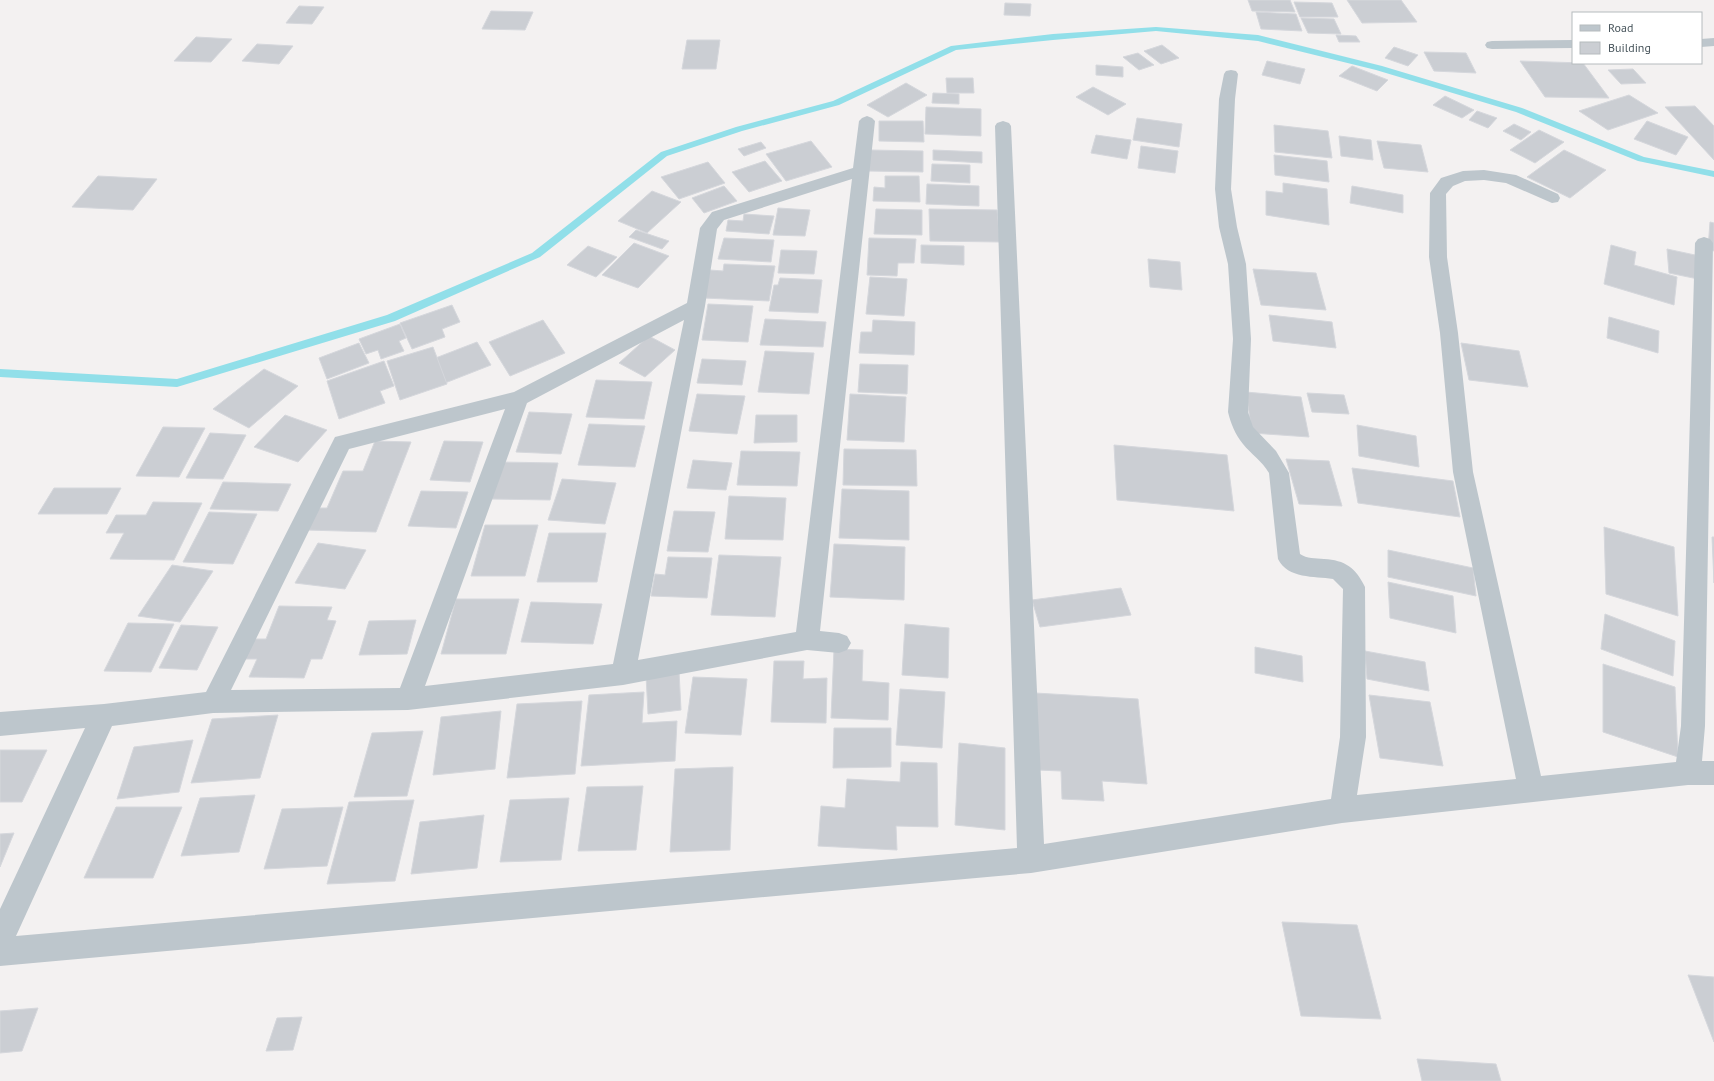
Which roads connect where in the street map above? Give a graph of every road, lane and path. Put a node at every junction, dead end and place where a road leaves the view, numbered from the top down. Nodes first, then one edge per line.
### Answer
1 (1714, 42) edge
2 (1702, 43) edge
3 (1572, 44) edge
4 (1492, 45) dead end
5 (1231, 74) dead end
6 (867, 121) dead end
7 (1003, 126) dead end
8 (862, 171) junction
9 (1552, 198) dead end
10 (1704, 243) dead end
11 (696, 306) junction
12 (1708, 324) edge
13 (519, 398) junction
14 (807, 640) junction
15 (839, 643) dead end
16 (623, 674) junction
17 (408, 699) junction
18 (213, 702) junction
19 (104, 715) junction
20 (0, 724) edge
21 (1688, 773) junction
22 (1714, 773) edge
23 (1531, 790) junction
24 (1342, 810) junction
25 (1031, 860) junction
26 (0, 940) edge
27 (0, 952) edge

1 - 2 street
3 - 4 street
5 - 24 street
6 - 8 street
7 - 25 street
8 - 11 street
8 - 14 street
9 - 23 street
10 - 12 street
11 - 13 street
11 - 16 street
12 - 21 street
13 - 17 street
13 - 18 street
14 - 15 street
14 - 16 street
16 - 17 street
17 - 18 street
18 - 19 street
19 - 20 street
19 - 26 street
21 - 22 street
21 - 23 street
23 - 24 street
24 - 25 street
25 - 27 street

